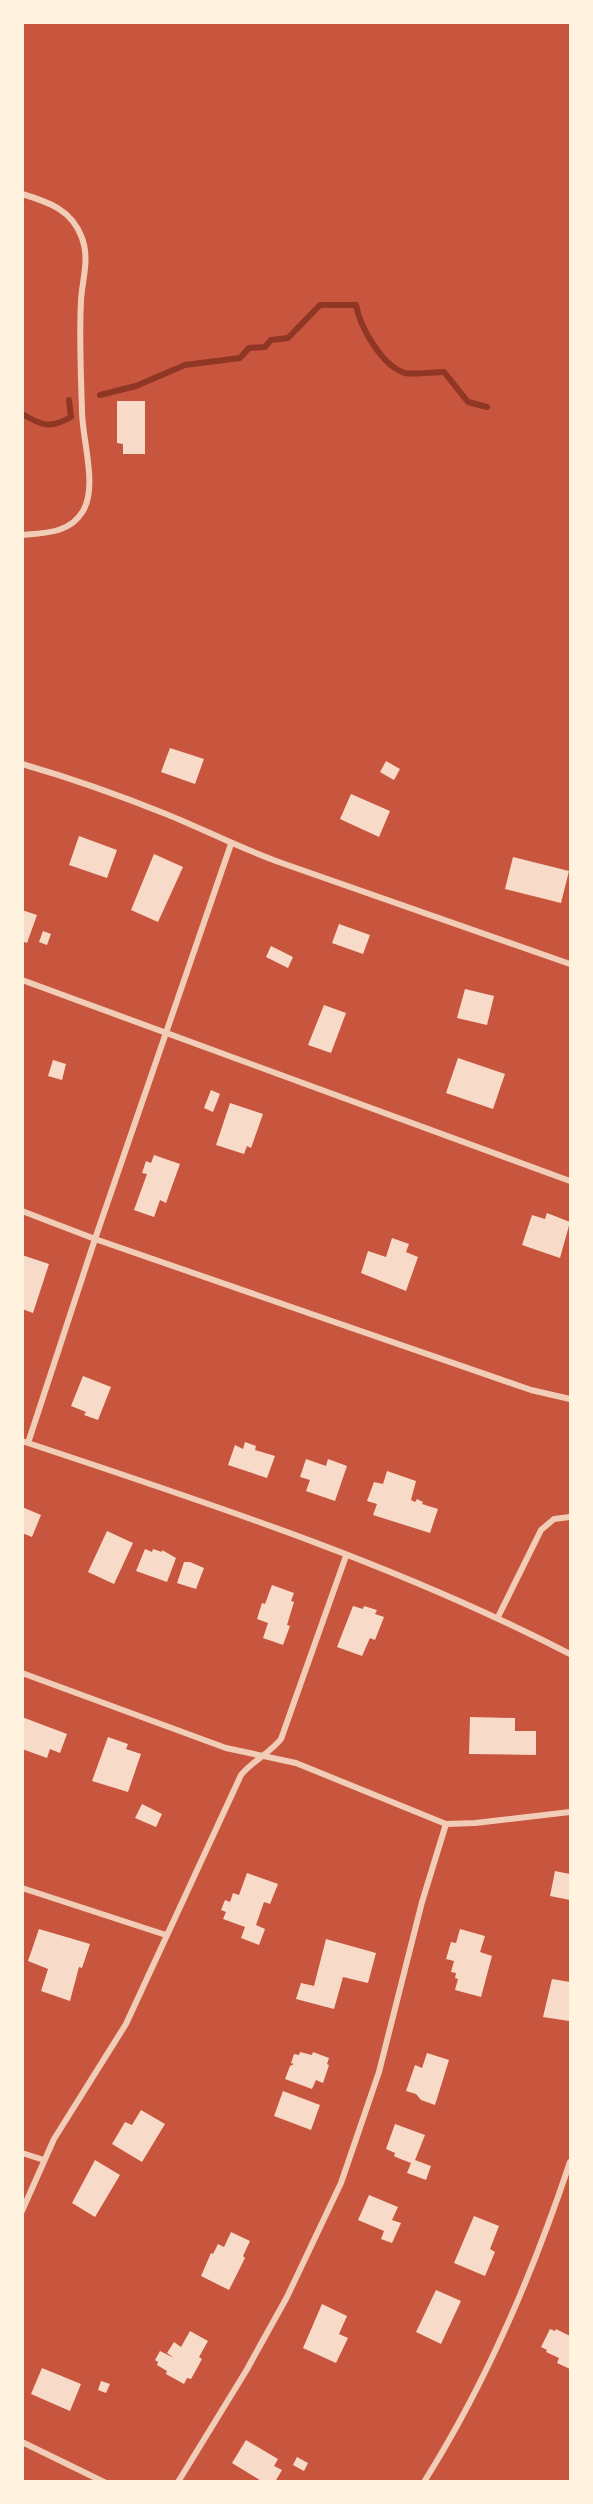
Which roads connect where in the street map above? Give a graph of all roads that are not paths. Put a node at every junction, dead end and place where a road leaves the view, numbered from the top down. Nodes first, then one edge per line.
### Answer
1 (22, 194) edge
2 (22, 535) edge
3 (22, 764) edge
4 (231, 844) junction
5 (570, 964) edge
6 (22, 980) edge
7 (166, 1033) junction
8 (570, 1181) edge
9 (22, 1211) edge
10 (95, 1239) junction
11 (570, 1399) edge
12 (25, 1442) edge
13 (570, 1517) edge
14 (346, 1556) junction
15 (498, 1617) junction
16 (570, 1654) edge
17 (22, 1673) edge
18 (262, 1756) junction
19 (570, 1812) edge
20 (446, 1824) junction
21 (22, 1888) edge
22 (166, 1935) junction
23 (22, 2153) edge
24 (44, 2160) junction
25 (570, 2162) edge
26 (22, 2211) edge
27 (22, 2442) edge
28 (104, 2481) edge
29 (178, 2481) edge
30 (424, 2481) edge

1 - 2 street
3 - 4 street
4 - 5 street
4 - 7 street
6 - 7 street
7 - 8 street
7 - 10 street
9 - 10 street
10 - 11 street
10 - 12 street
12 - 14 street
13 - 15 street
14 - 15 street
14 - 18 street
15 - 16 street
17 - 18 street
18 - 20 street
18 - 22 street
19 - 20 street
20 - 29 street
21 - 22 street
22 - 24 street
23 - 24 street
24 - 26 street
25 - 30 street
27 - 28 street

